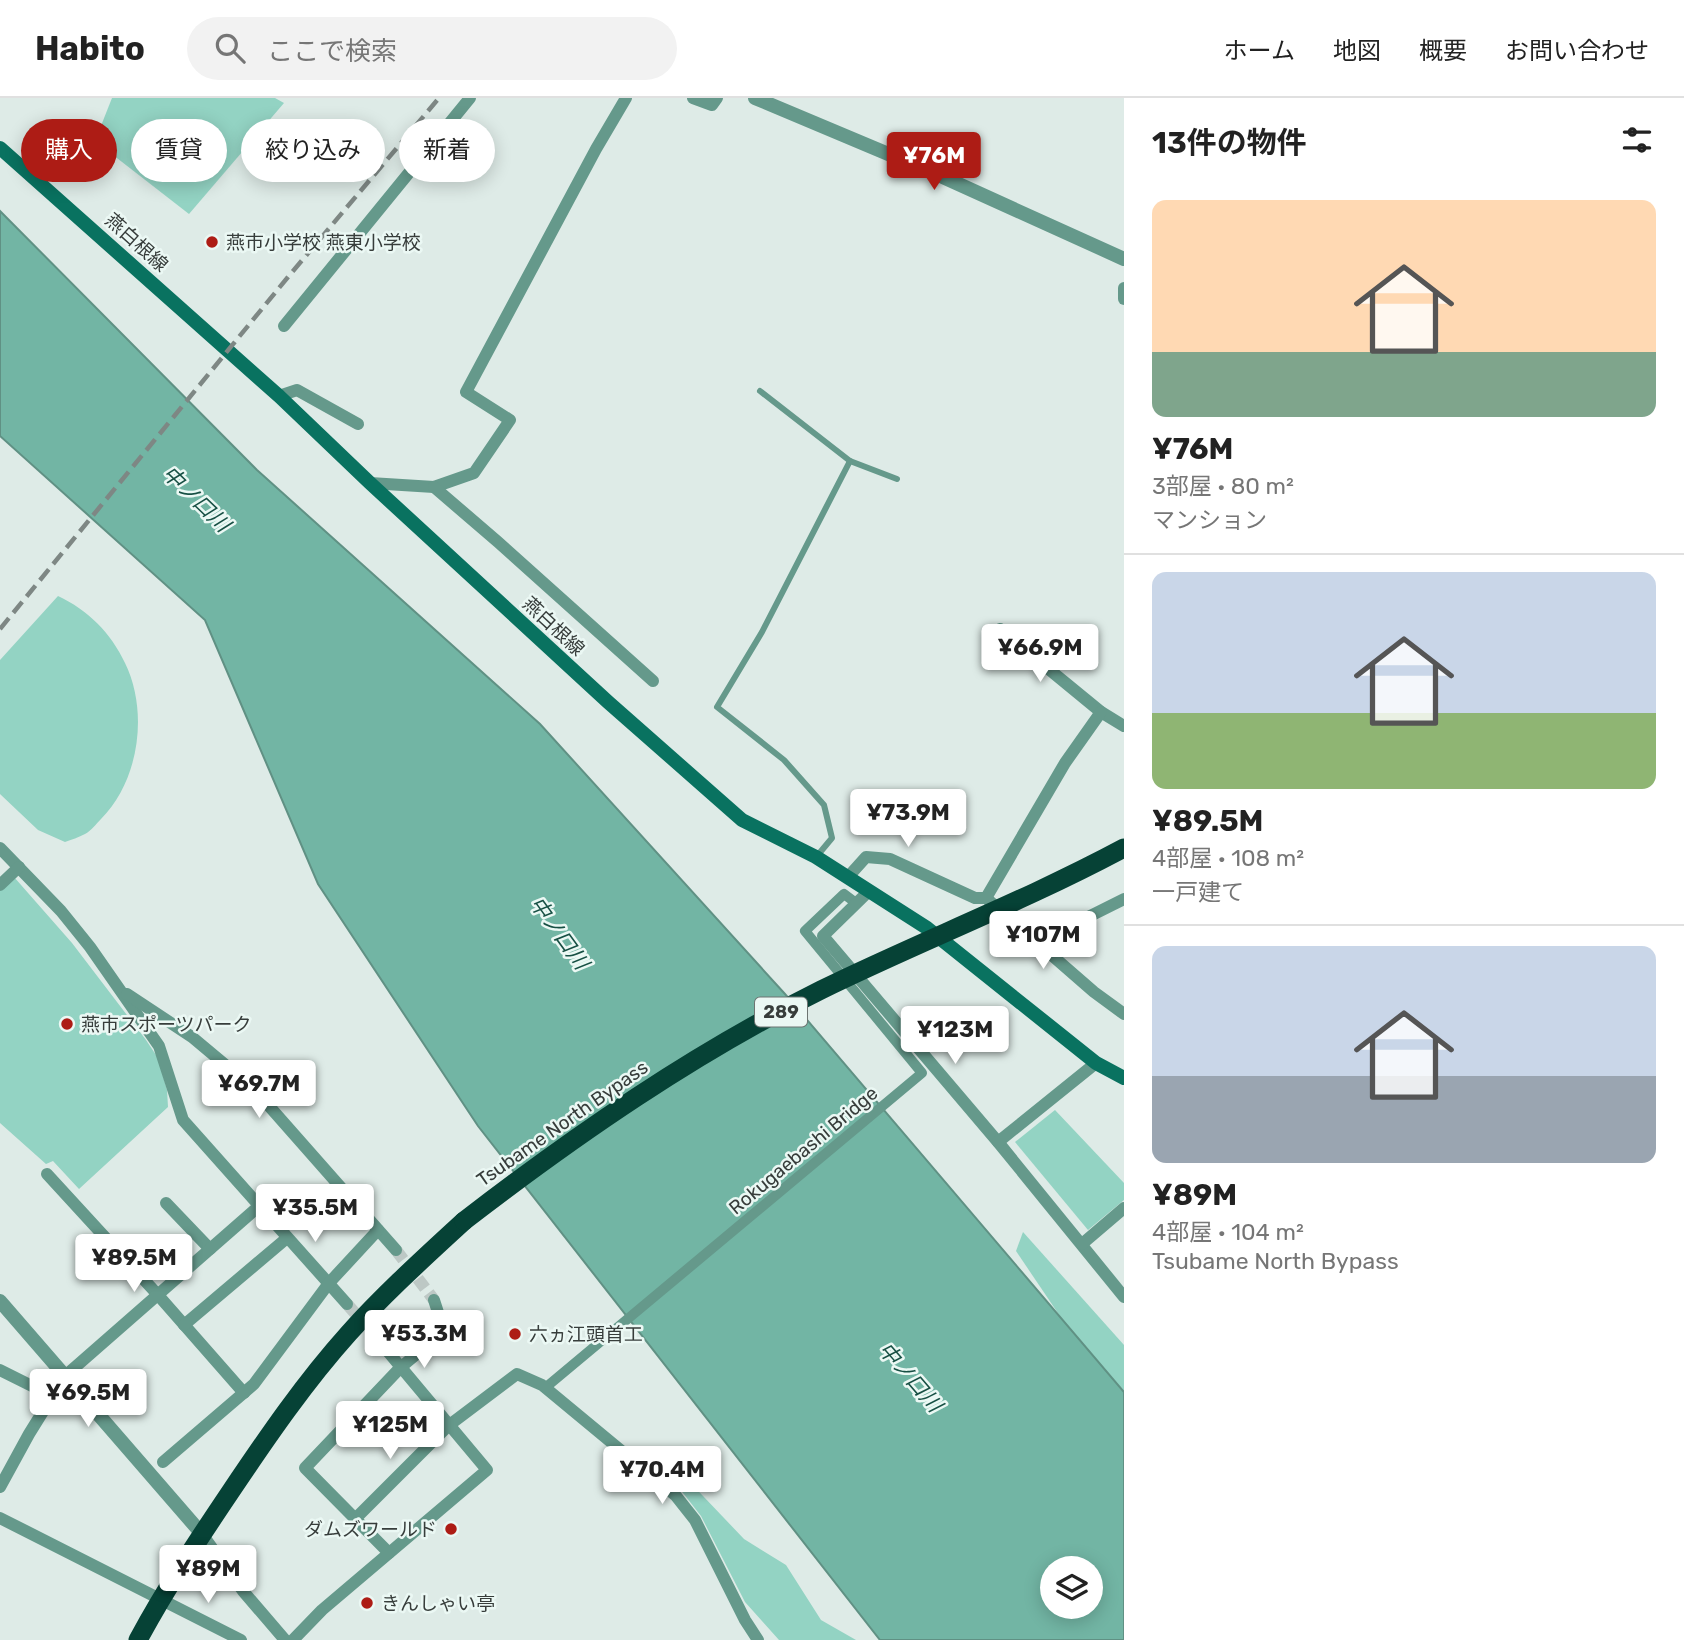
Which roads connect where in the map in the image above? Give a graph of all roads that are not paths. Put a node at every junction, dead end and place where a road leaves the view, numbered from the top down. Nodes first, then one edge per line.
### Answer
1 (470, 98) edge
2 (626, 98) edge
3 (693, 98) edge
4 (717, 98) edge
5 (755, 98) edge
6 (0, 148) edge
7 (1124, 260) edge
8 (1124, 288) edge
9 (1124, 299) edge
10 (284, 326) dead end
11 (760, 391) dead end
12 (279, 396) junction
13 (358, 424) dead end
14 (850, 461) junction
15 (897, 479) dead end
16 (370, 483) junction
17 (433, 487) junction
18 (1000, 629) dead end
19 (653, 681) dead end
20 (1101, 712) junction
21 (1124, 726) edge
22 (0, 848) edge
23 (1124, 848) edge
24 (816, 858) junction
25 (19, 867) junction
26 (848, 877) junction
27 (0, 885) edge
28 (869, 891) junction
29 (986, 898) junction
30 (1124, 899) edge
31 (856, 903) junction
32 (1036, 943) junction
33 (121, 990) junction
34 (1124, 1014) edge
35 (1096, 1063) junction
36 (1124, 1078) edge
37 (998, 1142) junction
38 (47, 1174) dead end
39 (166, 1203) dead end
40 (258, 1207) junction
41 (1124, 1208) edge
42 (379, 1230) junction
43 (287, 1238) junction
44 (1082, 1244) junction
45 (210, 1250) junction
46 (396, 1250) tunnel mouth
47 (328, 1283) junction
48 (158, 1295) junction
49 (1124, 1297) edge
50 (434, 1300) tunnel mouth
51 (0, 1301) edge
52 (347, 1304) tunnel mouth
53 (184, 1325) junction
54 (374, 1335) tunnel mouth
55 (400, 1368) junction
56 (0, 1370) edge
57 (65, 1376) junction
58 (545, 1388) junction
59 (244, 1393) junction
60 (52, 1396) junction
61 (448, 1426) junction
62 (163, 1462) dead end
63 (0, 1488) edge
64 (0, 1518) edge
65 (355, 1519) junction
66 (202, 1534) junction
67 (389, 1553) junction
68 (160, 1600) junction
69 (739, 1608) junction
70 (138, 1640) edge
71 (241, 1640) edge
72 (285, 1640) edge
73 (293, 1640) edge
74 (758, 1640) edge
75 (766, 1640) edge

1 - 10 street
2 - 17 street
3 - 4 street
5 - 7 street
6 - 12 main road, 燕白根線
8 - 9 street
11 - 14 lane
12 - 13 street
12 - 16 main road, 燕白根線
14 - 15 lane
14 - 24 lane
16 - 17 street
16 - 24 main road, 燕白根線
17 - 19 street
18 - 20 street
20 - 21 street
20 - 29 street
22 - 25 street
23 - 66 highway, Tsubame North Bypass / 289, bridge
24 - 26 main road, 燕白根線
25 - 27 street
25 - 33 street
26 - 28 main road, 燕白根線
26 - 29 street
28 - 31 street
28 - 35 main road, 燕白根線
29 - 32 street
30 - 32 street
31 - 37 street
31 - 58 street, Rokugaebashi Bridge
32 - 34 street
33 - 40 street
33 - 42 street
35 - 36 main road, 燕白根線
35 - 37 street
37 - 44 street
38 - 48 street
39 - 45 street
40 - 43 street
40 - 45 street
41 - 44 street
42 - 46 street
42 - 47 street
43 - 47 street
43 - 53 street
44 - 49 street
45 - 48 street
47 - 52 street
47 - 59 street
48 - 53 street
48 - 57 street
50 - 55 street
51 - 57 street
53 - 59 street
54 - 55 street
55 - 61 street
55 - 65 street
56 - 60 street
57 - 60 street
57 - 66 street
58 - 61 street
58 - 69 street
59 - 62 street
60 - 63 street
61 - 65 street
61 - 67 street
64 - 68 street
65 - 67 street
66 - 68 highway, Tsubame North Bypass / 289
66 - 72 street
67 - 73 street
68 - 70 highway, 289
68 - 71 street
69 - 74 street
69 - 75 street

